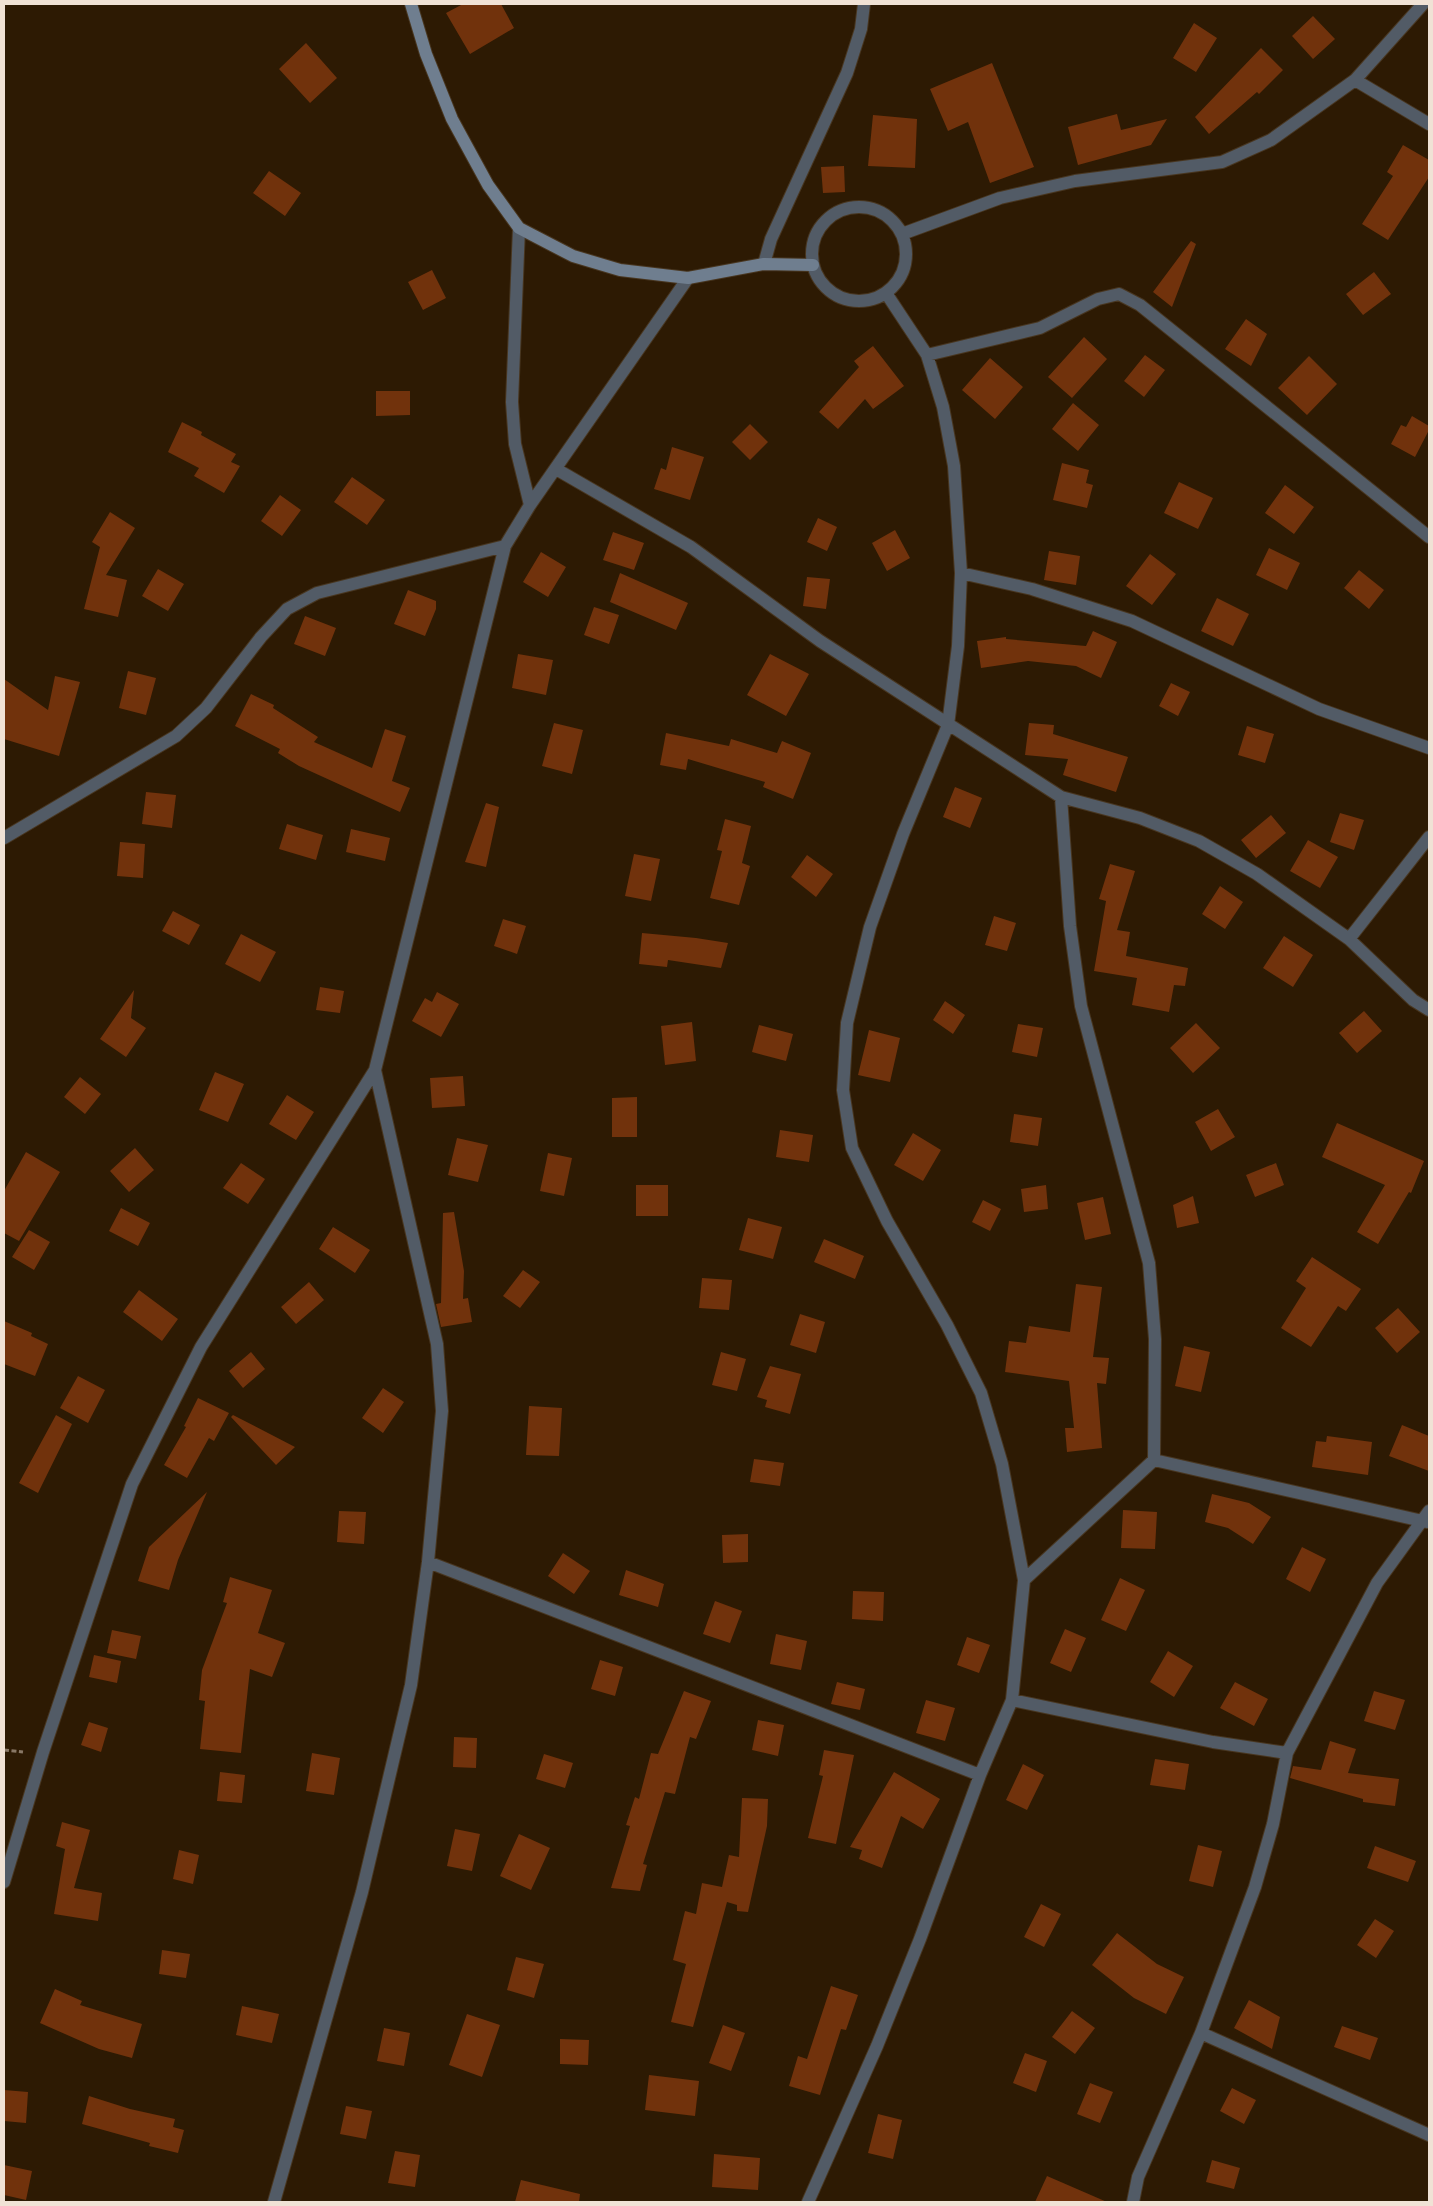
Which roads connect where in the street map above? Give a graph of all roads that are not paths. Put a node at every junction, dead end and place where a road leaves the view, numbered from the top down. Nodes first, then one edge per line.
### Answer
1 (411, 4) edge
2 (864, 4) edge
3 (1423, 4) edge
4 (1355, 80) junction
5 (1429, 124) edge
6 (519, 228) junction
7 (902, 234) junction
8 (764, 264) junction
9 (813, 265) junction
10 (688, 278) junction
11 (886, 293) junction
12 (927, 355) junction
13 (556, 469) junction
14 (530, 505) junction
15 (1429, 536) edge
16 (505, 546) junction
17 (961, 573) junction
18 (948, 725) junction
19 (1429, 748) edge
20 (1061, 797) junction
21 (1429, 837) edge
22 (4, 838) edge
23 (1350, 939) junction
24 (1429, 1010) edge
25 (375, 1070) junction
26 (1154, 1460) junction
27 (1427, 1518) edge
28 (428, 1562) junction
29 (1024, 1580) junction
30 (1012, 1700) junction
31 (1287, 1753) junction
32 (980, 1775) junction
33 (4, 1882) edge
34 (1201, 2032) junction
35 (1429, 2135) edge
36 (274, 2202) edge
37 (808, 2202) edge
38 (1133, 2202) edge

1 - 6 street
2 - 8 street
3 - 4 street
4 - 5 street
4 - 7 street
6 - 10 street
6 - 14 street
7 - 9 street
7 - 11 street
8 - 9 street
8 - 10 street
9 - 11 street
10 - 13 street
11 - 12 street
12 - 15 street
12 - 17 street
13 - 14 street
13 - 18 street
14 - 16 street
16 - 22 street
16 - 25 street
17 - 18 street
17 - 19 street
18 - 20 street
18 - 29 street
20 - 23 street
20 - 26 street
21 - 23 street
23 - 24 street
25 - 28 street
25 - 33 street
26 - 27 street
26 - 29 street
27 - 31 street
28 - 32 street
28 - 36 street
29 - 30 street
30 - 31 street
30 - 32 street
31 - 34 street
32 - 37 street
34 - 35 street
34 - 38 street

